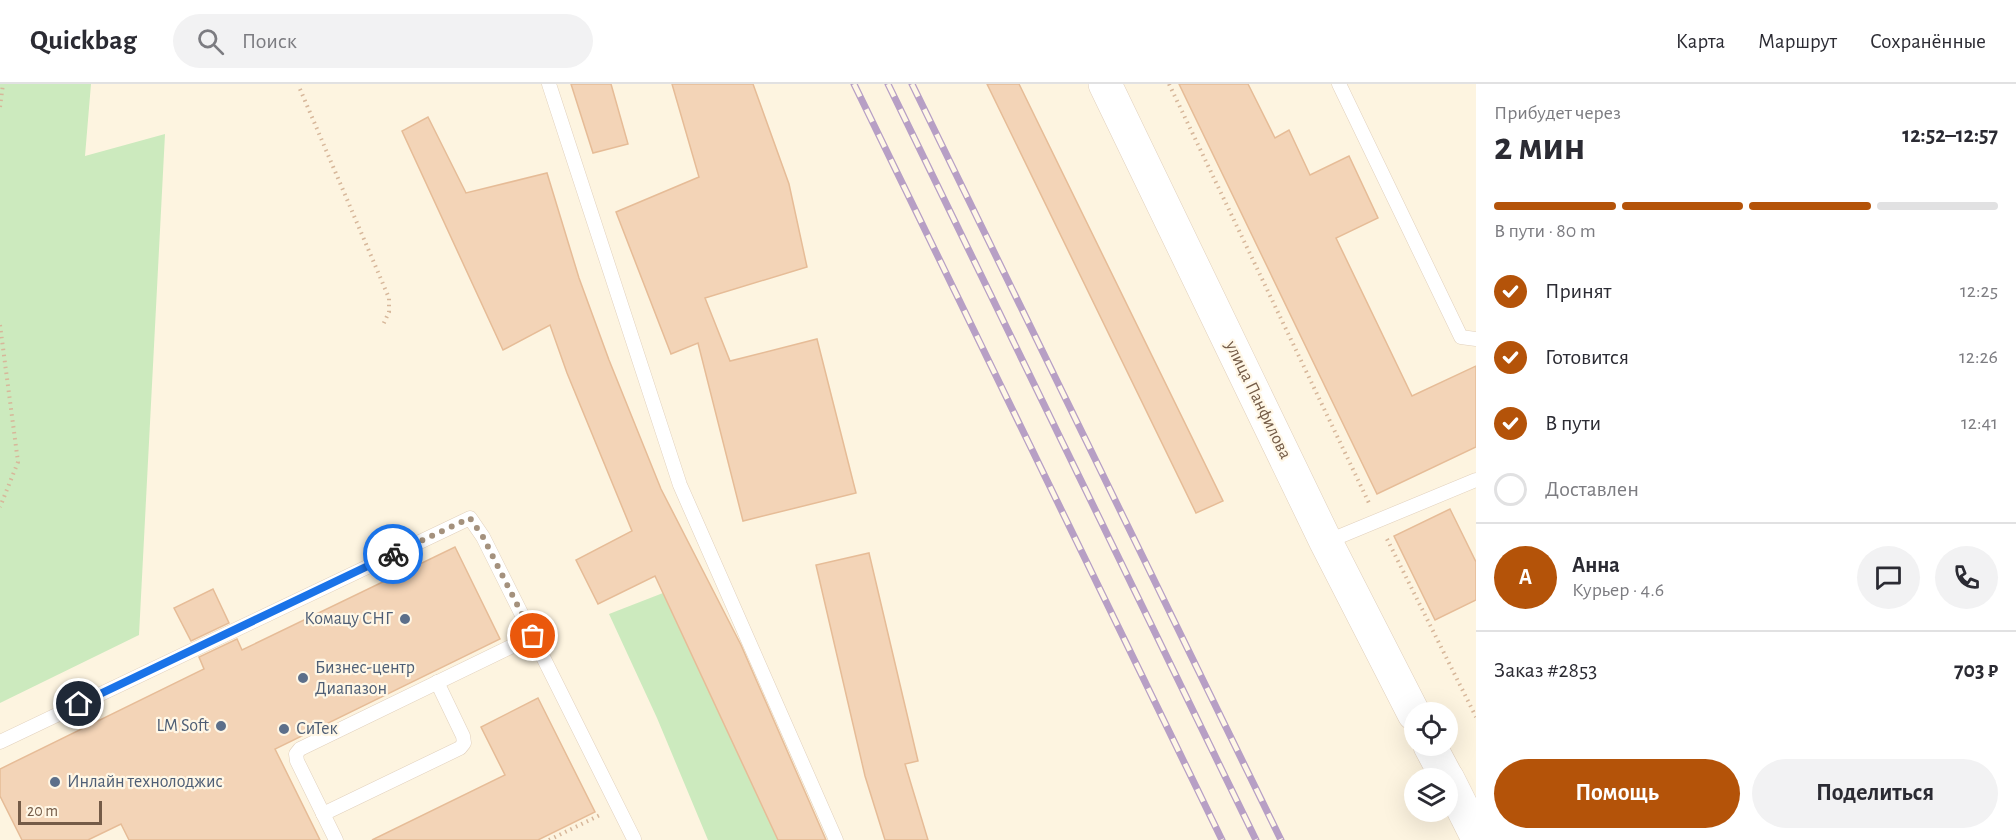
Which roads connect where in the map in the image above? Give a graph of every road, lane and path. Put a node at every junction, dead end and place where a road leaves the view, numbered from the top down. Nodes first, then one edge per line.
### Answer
1 (3, 84) edge
2 (549, 84) edge
3 (1106, 84) edge
4 (1169, 84) edge
5 (1339, 84) edge
6 (300, 89) dead end
7 (0, 107) edge
8 (1268, 290) dead end
9 (0, 325) edge
10 (382, 327) dead end
11 (1476, 339) edge
12 (1476, 480) edge
13 (0, 507) edge
14 (1326, 542) junction
15 (533, 636) junction
16 (437, 682) junction
17 (1408, 702) edge
18 (0, 741) edge
19 (1458, 800) edge
20 (618, 806) junction
21 (323, 814) junction
22 (1476, 835) edge
23 (634, 839) edge
24 (336, 840) edge
25 (549, 840) edge
26 (836, 840) edge

1 - 7 path
2 - 26 lane
3 - 14 street, улица Панфилова
4 - 8 path
5 - 11 lane
6 - 10 path
9 - 13 path
12 - 14 lane
14 - 17 street, улица Панфилова
15 - 16 lane
15 - 18 lane
15 - 20 lane
16 - 21 lane
16 - 21 lane
19 - 22 street
20 - 23 lane
20 - 25 path
21 - 24 lane

